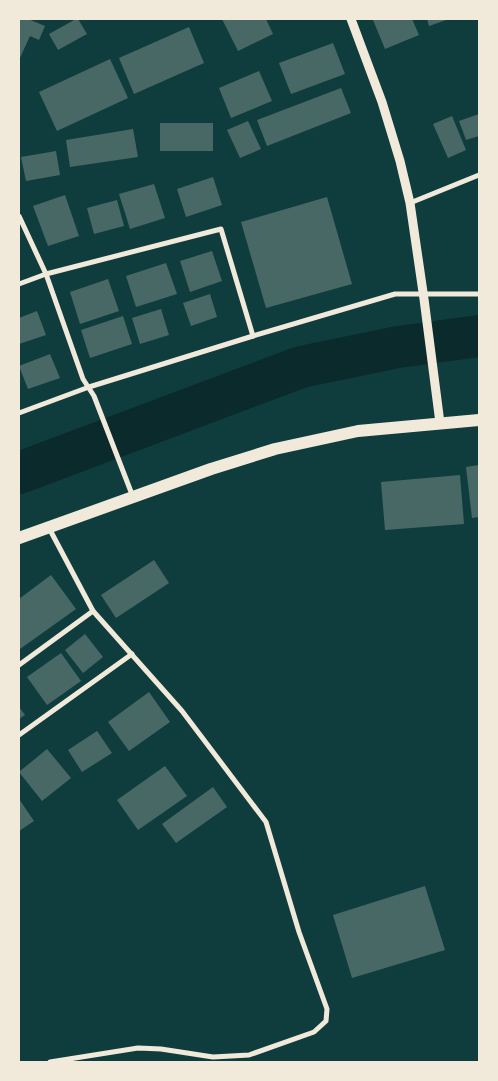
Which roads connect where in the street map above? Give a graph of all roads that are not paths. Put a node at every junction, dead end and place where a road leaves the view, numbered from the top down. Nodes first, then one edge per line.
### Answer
1 (351, 19) edge
2 (479, 175) edge
3 (410, 203) junction
4 (19, 216) edge
5 (46, 274) junction
6 (19, 284) edge
7 (479, 294) edge
8 (424, 296) junction
9 (253, 336) junction
10 (89, 388) junction
11 (19, 413) edge
12 (479, 420) edge
13 (440, 423) junction
14 (133, 497) junction
15 (49, 528) junction
16 (19, 538) edge
17 (93, 611) junction
18 (132, 654) junction
19 (19, 665) edge
20 (19, 735) edge
21 (50, 1062) edge

1 - 3 street
2 - 3 street
3 - 8 street
4 - 5 street
5 - 6 street
5 - 9 street
5 - 10 street
7 - 8 street
8 - 9 street
8 - 13 street
9 - 10 street
10 - 11 street
10 - 14 street
12 - 13 main road
13 - 14 main road
14 - 15 main road
15 - 16 main road
15 - 17 street
17 - 18 street
17 - 19 street
18 - 20 street
18 - 21 street

